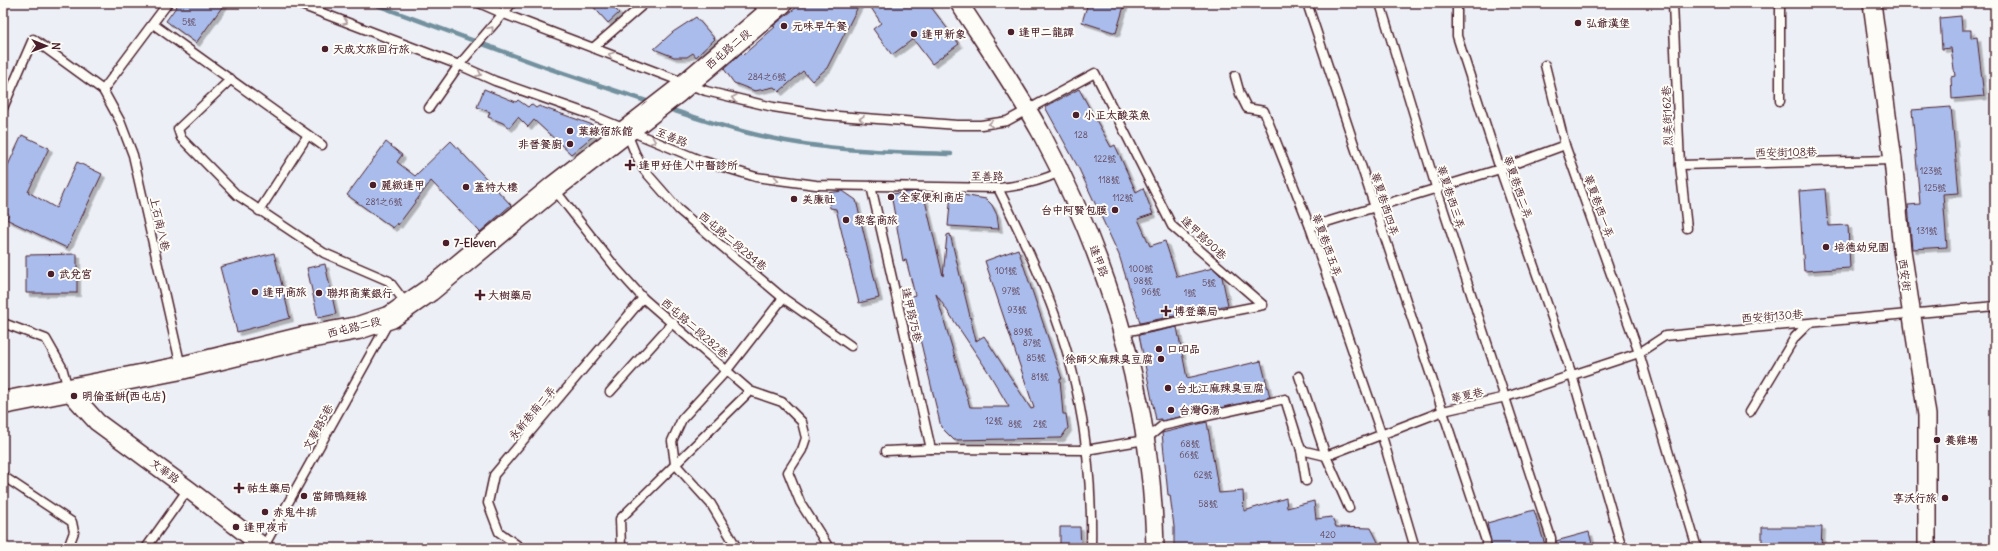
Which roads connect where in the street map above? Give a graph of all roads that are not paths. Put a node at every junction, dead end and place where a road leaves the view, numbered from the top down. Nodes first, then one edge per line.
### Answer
1 (168, 3) edge
2 (296, 3) edge
3 (479, 3) edge
4 (512, 3) edge
5 (645, 3) edge
6 (959, 3) edge
7 (1307, 3) edge
8 (1380, 3) edge
9 (1457, 3) edge
10 (1673, 3) edge
11 (1780, 3) edge
12 (1872, 3) edge
13 (769, 7) edge
14 (504, 14) junction
15 (153, 24) junction
16 (593, 48) junction
17 (460, 65) junction
18 (1545, 65) dead end
19 (1235, 76) dead end
20 (231, 79) junction
21 (680, 89) junction
22 (103, 90) junction
23 (1780, 101) dead end
24 (3, 108) edge
25 (429, 108) dead end
26 (1028, 111) junction
27 (634, 125) junction
28 (308, 135) junction
29 (1565, 145) junction
30 (322, 146) dead end
31 (1893, 160) junction
32 (1680, 165) junction
33 (1500, 169) junction
34 (1060, 172) junction
35 (871, 186) junction
36 (1436, 187) junction
37 (553, 188) junction
38 (998, 188) junction
39 (1373, 207) junction
40 (259, 211) junction
41 (1310, 227) junction
42 (1687, 228) dead end
43 (643, 298) junction
44 (783, 298) junction
45 (1995, 306) edge
46 (399, 311) junction
47 (1910, 313) junction
48 (673, 322) junction
49 (3, 323) edge
50 (1808, 324) junction
51 (1124, 332) junction
52 (850, 346) dead end
53 (1639, 353) junction
54 (181, 368) junction
55 (727, 370) junction
56 (1572, 375) junction
57 (1299, 376) dead end
58 (68, 391) junction
59 (750, 391) junction
60 (610, 392) dead end
61 (1506, 397) junction
62 (3, 403) edge
63 (1443, 412) junction
64 (1750, 412) dead end
65 (1382, 436) junction
66 (1145, 440) junction
67 (931, 449) junction
68 (1086, 450) junction
69 (1301, 450) junction
70 (886, 451) dead end
71 (1326, 456) junction
72 (675, 464) junction
73 (3, 476) edge
74 (1306, 481) dead end
75 (188, 489) junction
76 (1349, 508) dead end
77 (68, 548) edge
78 (146, 548) edge
79 (264, 548) edge
80 (521, 548) edge
81 (621, 548) edge
82 (737, 548) edge
83 (829, 548) edge
84 (1091, 548) edge
85 (1155, 548) edge
86 (1415, 548) edge
87 (1486, 548) edge
88 (1551, 548) edge
89 (1622, 548) edge
90 (1697, 548) edge
91 (1927, 548) edge

1 - 15 lane
2 -> 17 lane, 至善路
3 - 14 lane
4 - 14 lane
5 - 16 lane
6 - 26 street, 逢甲路
7 - 39 lane, 華夏巷西四弄
8 - 36 lane, 華夏巷西三弄
9 - 33 lane, 華夏巷西二弄
10 - 32 lane, 烈美街162巷
11 - 23 lane
12 - 31 street, 西安街
13 - 21 street, 西屯路二段
14 - 16 lane
17 -> 14 lane
15 - 20 lane
15 - 22 lane
21 -> 16 lane
17 - 25 lane
17 -> 27 lane, 至善路
18 - 29 lane, 華夏巷西一弄
19 - 41 lane, 華夏巷西五弄
20 - 28 lane
20 - 40 lane
26 -> 21 lane
21 - 27 street, 西屯路二段
22 - 24 lane
22 - 54 lane, 上石南八巷
26 - 34 street, 逢甲路
26 - 51 lane, 逢甲路90巷
27 -> 35 lane, 至善路
27 - 37 street, 西屯路二段
27 - 44 lane, 西屯路二段284巷
28 - 30 lane
28 - 40 lane
29 - 33 lane
29 - 53 lane, 華夏巷西一弄
31 - 32 lane, 西安街108巷
31 - 47 street, 西安街
32 - 42 lane, 烈美街162巷
33 - 36 lane
33 - 56 lane, 華夏巷西二弄
34 - 38 lane, 至善路
34 - 51 street, 逢甲路
35 - 38 lane, 至善路
35 - 67 lane, 逢甲路75巷
36 - 39 lane
36 - 61 lane, 華夏巷西三弄
37 - 43 lane, 西屯路二段282巷
37 - 46 street, 西屯路二段
38 - 68 lane
39 - 41 lane
39 - 63 lane, 華夏巷西四弄
40 - 46 lane
41 - 65 lane, 華夏巷西五弄
43 - 48 lane, 西屯路二段282巷
43 - 80 lane, 永新巷南二弄
44 - 52 lane, 西屯路二段284巷
44 - 55 lane
45 - 47 lane, 西安街130巷
46 - 54 street, 西屯路二段
46 - 79 lane, 文華路5巷
47 - 50 lane, 西安街130巷
47 - 91 street, 西安街
48 - 55 lane, 西屯路二段282巷
48 - 60 lane
49 - 58 lane
50 - 53 lane, 西安街130巷
50 - 64 lane
51 - 66 street, 逢甲路
53 - 56 lane, 華夏巷
53 - 90 lane, 華夏巷西一弄
54 - 58 street, 西屯路二段
55 - 59 lane, 西屯路二段282巷
55 - 72 lane
56 - 61 lane, 華夏巷
56 - 89 lane, 華夏巷西二弄
57 - 71 lane
58 - 62 street, 西屯路二段
58 - 75 street, 文華路
59 - 72 lane
59 - 83 lane, 西屯路二段282巷
61 - 63 lane, 華夏巷
61 - 88 lane, 華夏巷西三弄
63 - 65 lane, 華夏巷
63 - 87 lane, 華夏巷西四弄
65 - 71 lane, 華夏巷
65 - 86 lane, 華夏巷西五弄
66 - 68 lane
66 - 69 lane
66 - 85 street, 逢甲路
67 - 68 lane
67 - 70 lane
68 - 84 lane
69 - 71 lane
69 - 74 lane
71 - 76 lane
72 - 81 lane
72 - 82 lane
73 - 77 lane
75 - 78 lane
75 - 79 street, 文華路

